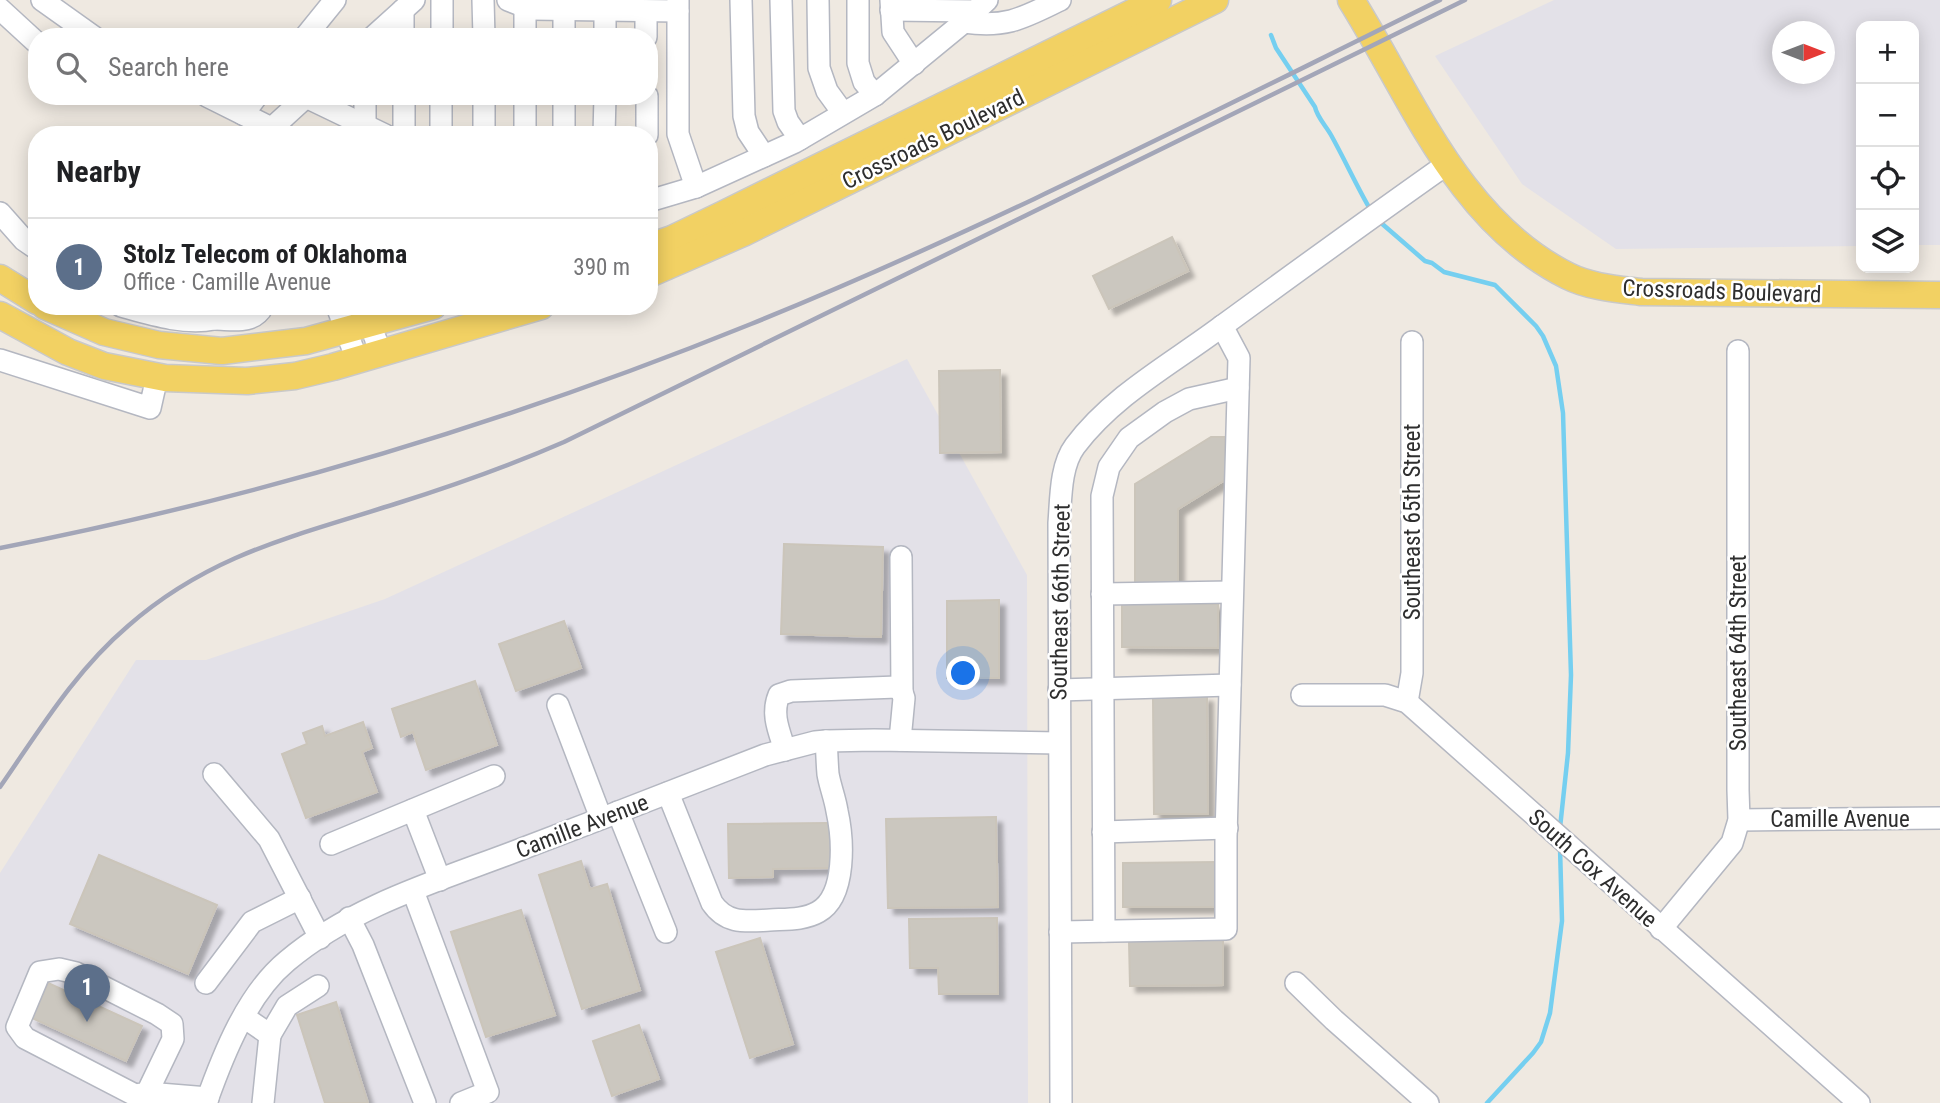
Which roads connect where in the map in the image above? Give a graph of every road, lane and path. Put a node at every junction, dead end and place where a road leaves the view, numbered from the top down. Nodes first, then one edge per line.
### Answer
1 (42, 0) edge
2 (335, 0) edge
3 (442, 0) edge
4 (484, 0) edge
5 (741, 0) edge
6 (781, 0) edge
7 (818, 0) edge
8 (858, 0) edge
9 (1060, 0) edge
10 (1158, 0) edge
11 (1215, 0) edge
12 (1351, 0) edge
13 (517, 4) edge
14 (409, 5) edge
15 (891, 5) edge
16 (677, 6) edge
17 (0, 9) edge
18 (564, 10) junction
19 (605, 10) junction
20 (646, 11) junction
21 (975, 11) edge
22 (81, 28) edge
23 (312, 28) edge
24 (383, 28) edge
25 (405, 28) edge
26 (442, 28) edge
27 (484, 28) edge
28 (523, 28) edge
29 (564, 28) edge
30 (605, 28) edge
31 (646, 28) edge
32 (28, 35) edge
33 (914, 64) junction
34 (875, 95) junction
35 (224, 105) edge
36 (250, 105) edge
37 (300, 105) edge
38 (324, 105) edge
39 (365, 105) edge
40 (404, 105) edge
41 (441, 105) edge
42 (484, 105) edge
43 (525, 105) edge
44 (564, 105) edge
45 (605, 105) edge
46 (647, 105) edge
47 (843, 113) junction
48 (243, 114) junction
49 (365, 125) joint
50 (268, 126) edge
51 (283, 126) edge
52 (404, 126) edge
53 (441, 126) edge
54 (484, 126) edge
55 (525, 126) edge
56 (564, 126) edge
57 (604, 126) edge
58 (647, 126) edge
59 (800, 139) junction
60 (764, 156) junction
61 (1447, 164) junction
62 (696, 187) junction
63 (658, 198) edge
64 (0, 213) edge
65 (28, 243) edge
66 (658, 244) edge
67 (658, 270) edge
68 (0, 278) edge
69 (1940, 295) edge
70 (28, 296) edge
71 (0, 315) edge
72 (65, 315) edge
73 (153, 315) edge
74 (213, 315) edge
75 (229, 315) edge
76 (256, 315) edge
77 (511, 315) edge
78 (354, 316) edge
79 (1222, 326) junction
80 (1412, 342) dead end
81 (1738, 351) dead end
82 (369, 357) junction
83 (0, 360) edge
84 (158, 377) junction
85 (1238, 388) junction
86 (901, 557) dead end
87 (1232, 592) junction
88 (1102, 594) junction
89 (1230, 685) junction
90 (1059, 690) junction
91 (1103, 690) junction
92 (902, 693) junction
93 (1302, 695) dead end
94 (1407, 702) junction
95 (558, 705) dead end
96 (900, 740) junction
97 (826, 741) junction
98 (1059, 744) junction
99 (785, 750) junction
100 (214, 774) dead end
101 (494, 776) dead end
102 (668, 793) junction
103 (413, 810) junction
104 (610, 815) junction
105 (1940, 818) edge
106 (1740, 820) junction
107 (1227, 828) junction
108 (1103, 832) junction
109 (331, 844) dead end
110 (440, 880) junction
111 (413, 891) junction
112 (300, 898) junction
113 (349, 918) junction
114 (1661, 929) junction
115 (1104, 931) junction
116 (666, 932) dead end
117 (1060, 932) junction
118 (320, 938) junction
119 (206, 983) dead end
120 (1296, 983) dead end
121 (318, 986) dead end
122 (244, 1017) junction
123 (270, 1035) junction
124 (147, 1093) junction
125 (207, 1100) edge
126 (263, 1103) edge
127 (425, 1103) edge
128 (461, 1103) edge
129 (1061, 1103) edge
130 (1428, 1103) edge
131 (1860, 1103) edge

1 - 22 street
2 - 23 street
3 - 26 street
4 - 27 street
5 - 60 street
6 - 59 street
7 - 47 street
8 - 34 street
9 - 21 street
10 - 66 main road, Crossroads Boulevard
11 - 67 main road, Crossroads Boulevard
12 - 61 main road, Crossroads Boulevard
13 - 18 street
13 - 28 street
14 - 24 street
14 - 25 street
15 - 21 street
15 - 33 street
16 - 20 street
16 - 62 street
17 - 32 street
18 - 19 street
18 - 29 street
19 - 20 street
19 - 30 street
20 - 31 street
21 - 33 street
33 - 34 street
34 - 47 street
35 - 48 street
36 - 48 street
37 - 51 street
38 - 49 street
39 - 49 street
40 - 52 street
41 - 53 street
42 - 54 street
43 - 55 street
44 - 56 street
45 - 57 street
46 - 58 street
47 - 59 street
48 - 50 street
59 - 60 street
60 - 62 street
61 - 69 main road, Crossroads Boulevard
61 - 79 street, Southeast 66th Street
62 - 63 street
64 - 65 street
68 - 70 main road
71 - 84 main road
72 - 78 main road
73 - 74 street
75 - 76 street
77 - 82 main road
78 - 82 street
79 - 85 street
79 - 90 street, Southeast 66th Street
80 - 94 street, Southeast 65th Street
81 - 106 street, Southeast 64th Street
82 - 84 main road
83 - 84 street
85 - 87 street
85 - 88 street
86 - 92 street
87 - 88 street
87 - 89 street
88 - 91 street
89 - 91 street
89 - 107 street
90 - 91 street
90 - 98 street, Southeast 66th Street
91 - 108 street
92 - 96 street
92 - 99 street
93 - 94 street
94 - 114 street, South Cox Avenue
95 - 104 street
96 - 97 street, Camille Avenue
96 - 98 street, Camille Avenue
97 - 99 street, Camille Avenue
97 - 102 street
98 - 117 street, Southeast 66th Street
99 - 102 street, Camille Avenue
100 - 112 street
101 - 103 street
102 - 104 street, Camille Avenue
103 - 109 street
103 - 110 street
104 - 110 street, Camille Avenue
104 - 116 street
105 - 106 street, Camille Avenue
106 - 114 street, Southeast 64th Street
107 - 108 street
107 - 115 street
108 - 115 street
110 - 111 street, Camille Avenue
111 - 113 street, Camille Avenue
111 - 128 street
112 - 118 street
112 - 119 street
113 - 118 street, Camille Avenue
113 - 127 street
114 - 131 street, South Cox Avenue
115 - 117 street
117 - 129 street, Southeast 66th Street
118 - 122 street, Camille Avenue
120 - 130 street
121 - 123 street
122 - 123 street
122 - 125 street, Camille Avenue
123 - 126 street
124 - 124 street
124 - 125 street

